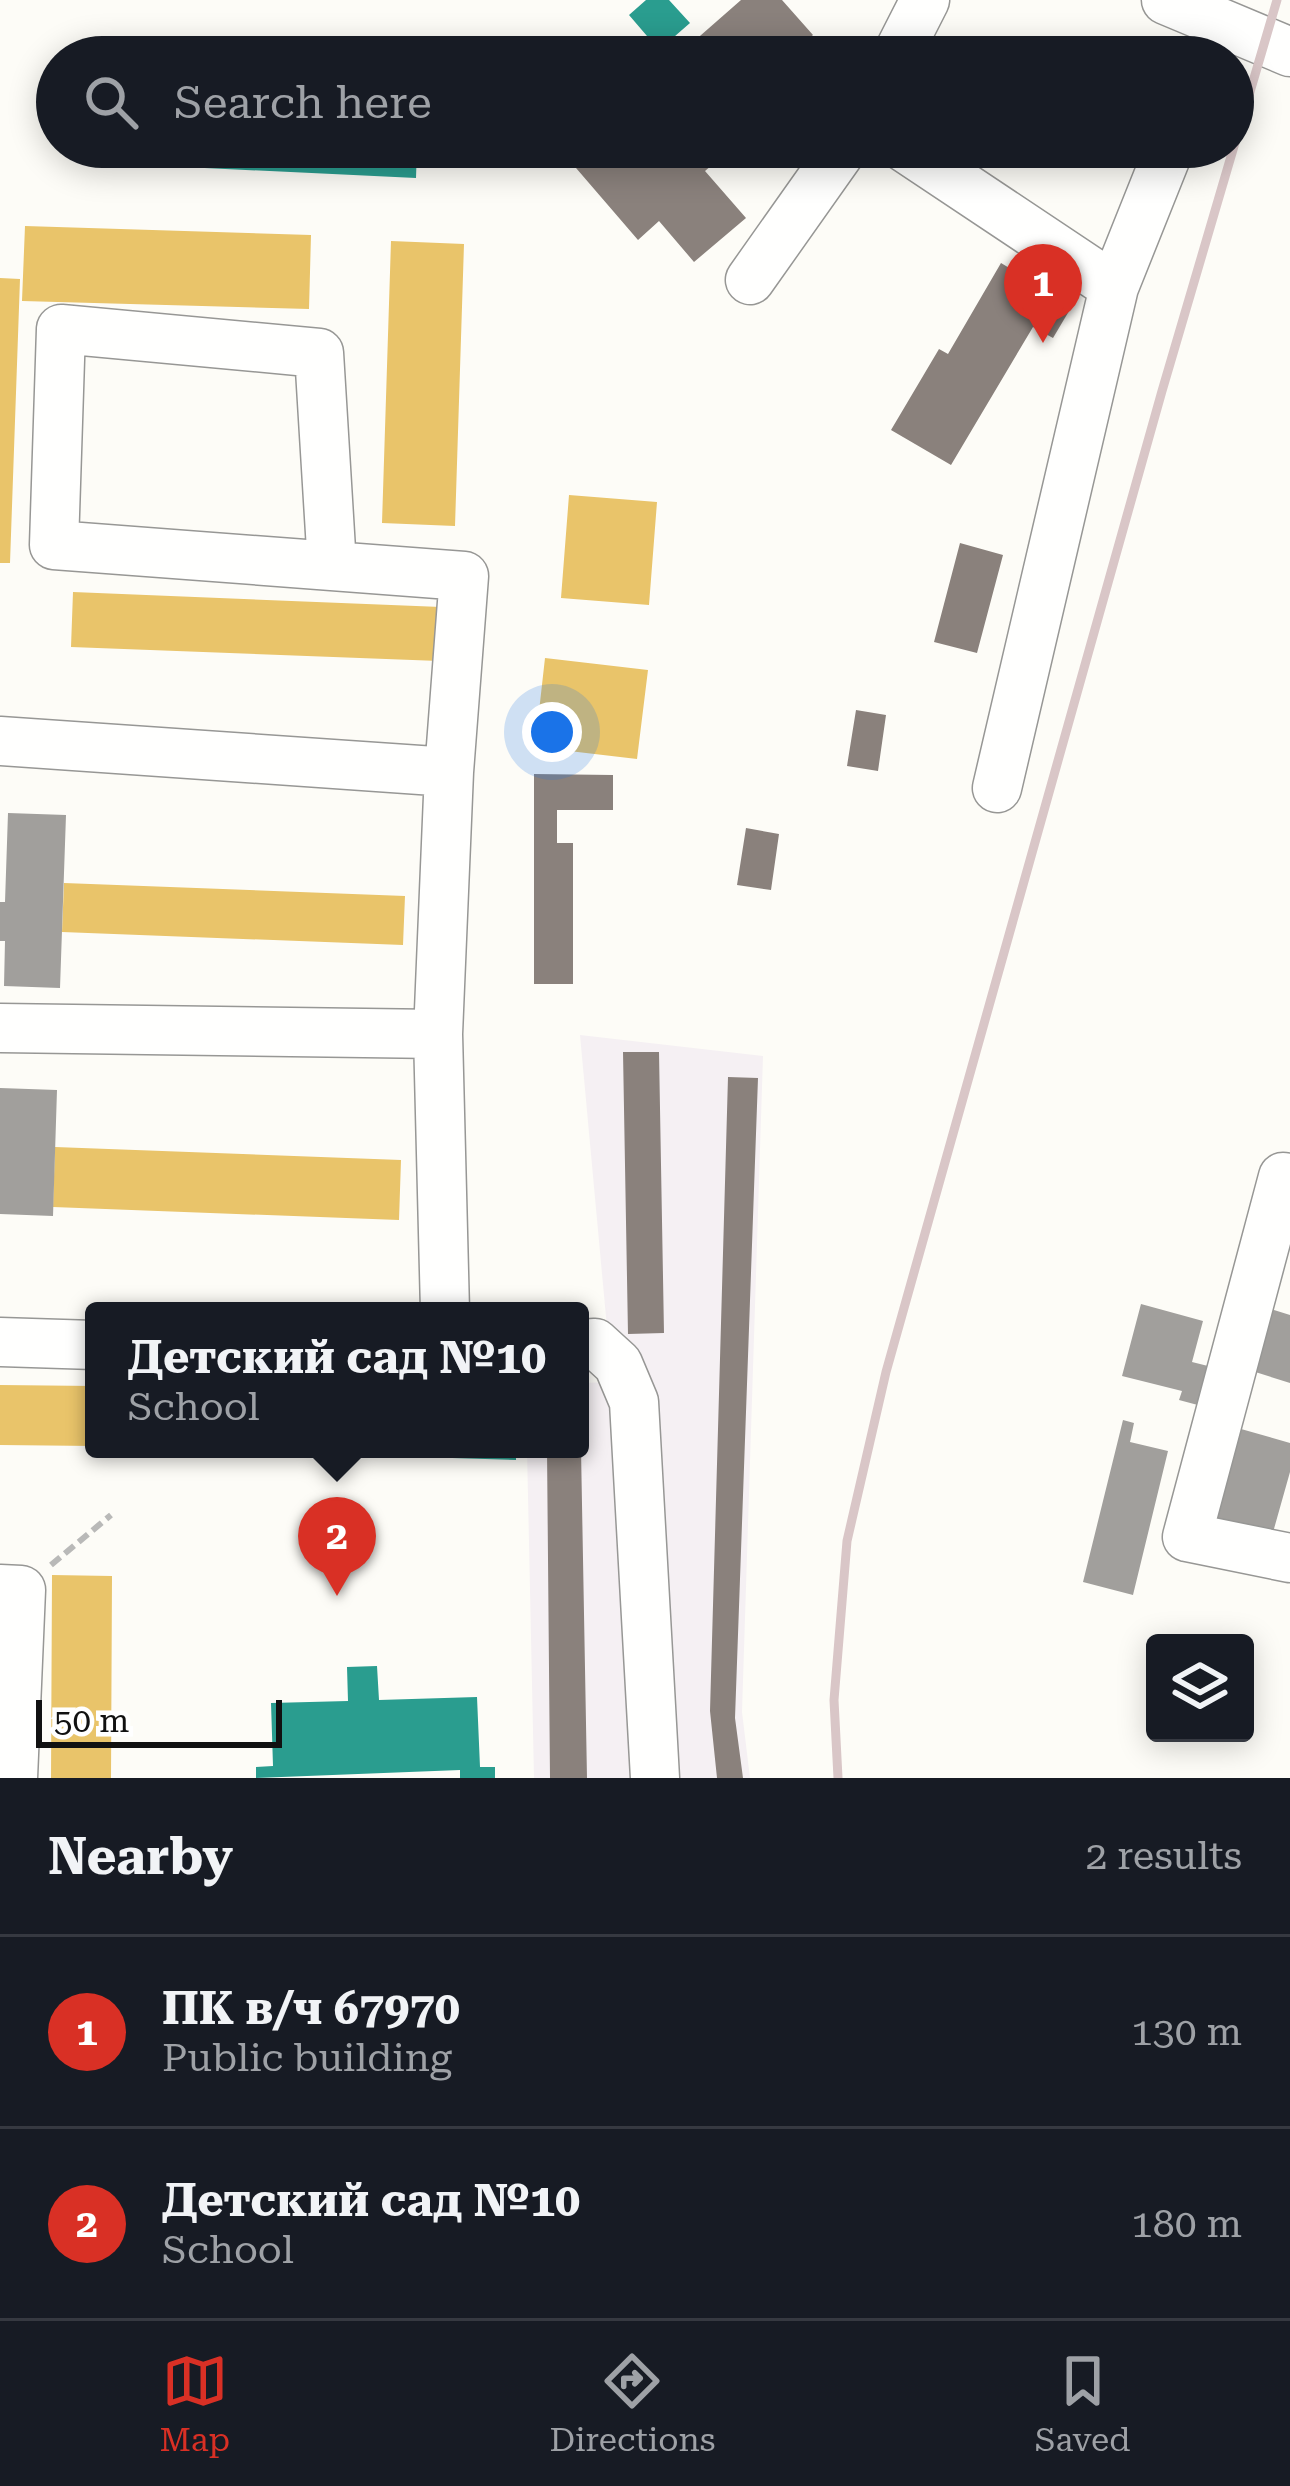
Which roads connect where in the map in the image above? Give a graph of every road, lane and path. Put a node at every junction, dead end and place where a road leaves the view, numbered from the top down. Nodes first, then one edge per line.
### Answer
1 (1166, 0) edge
2 (1208, 36) edge
3 (1254, 46) edge
4 (1290, 52) edge
5 (829, 168) edge
6 (936, 168) edge
7 (1162, 168) edge
8 (750, 280) dead end
9 (1114, 287) junction
10 (332, 566) junction
11 (0, 741) edge
12 (449, 772) junction
13 (997, 788) dead end
14 (0, 1028) edge
15 (438, 1034) junction
16 (1290, 1178) edge
17 (445, 1302) edge
18 (0, 1342) edge
19 (589, 1343) edge
20 (85, 1345) edge
21 (111, 1515) dead end
22 (1290, 1558) edge
23 (11, 1590) edge
24 (13, 1778) edge
25 (655, 1778) edge

1 - 2 lane
3 - 4 lane
5 - 8 lane
6 - 9 lane
7 - 9 lane
9 - 13 lane
10 - 10 lane
10 - 12 lane
11 - 12 lane
12 - 15 lane
14 - 15 lane
15 - 17 lane
16 - 22 lane
18 - 20 lane
19 - 25 lane
21 - 23 path
23 - 24 lane

